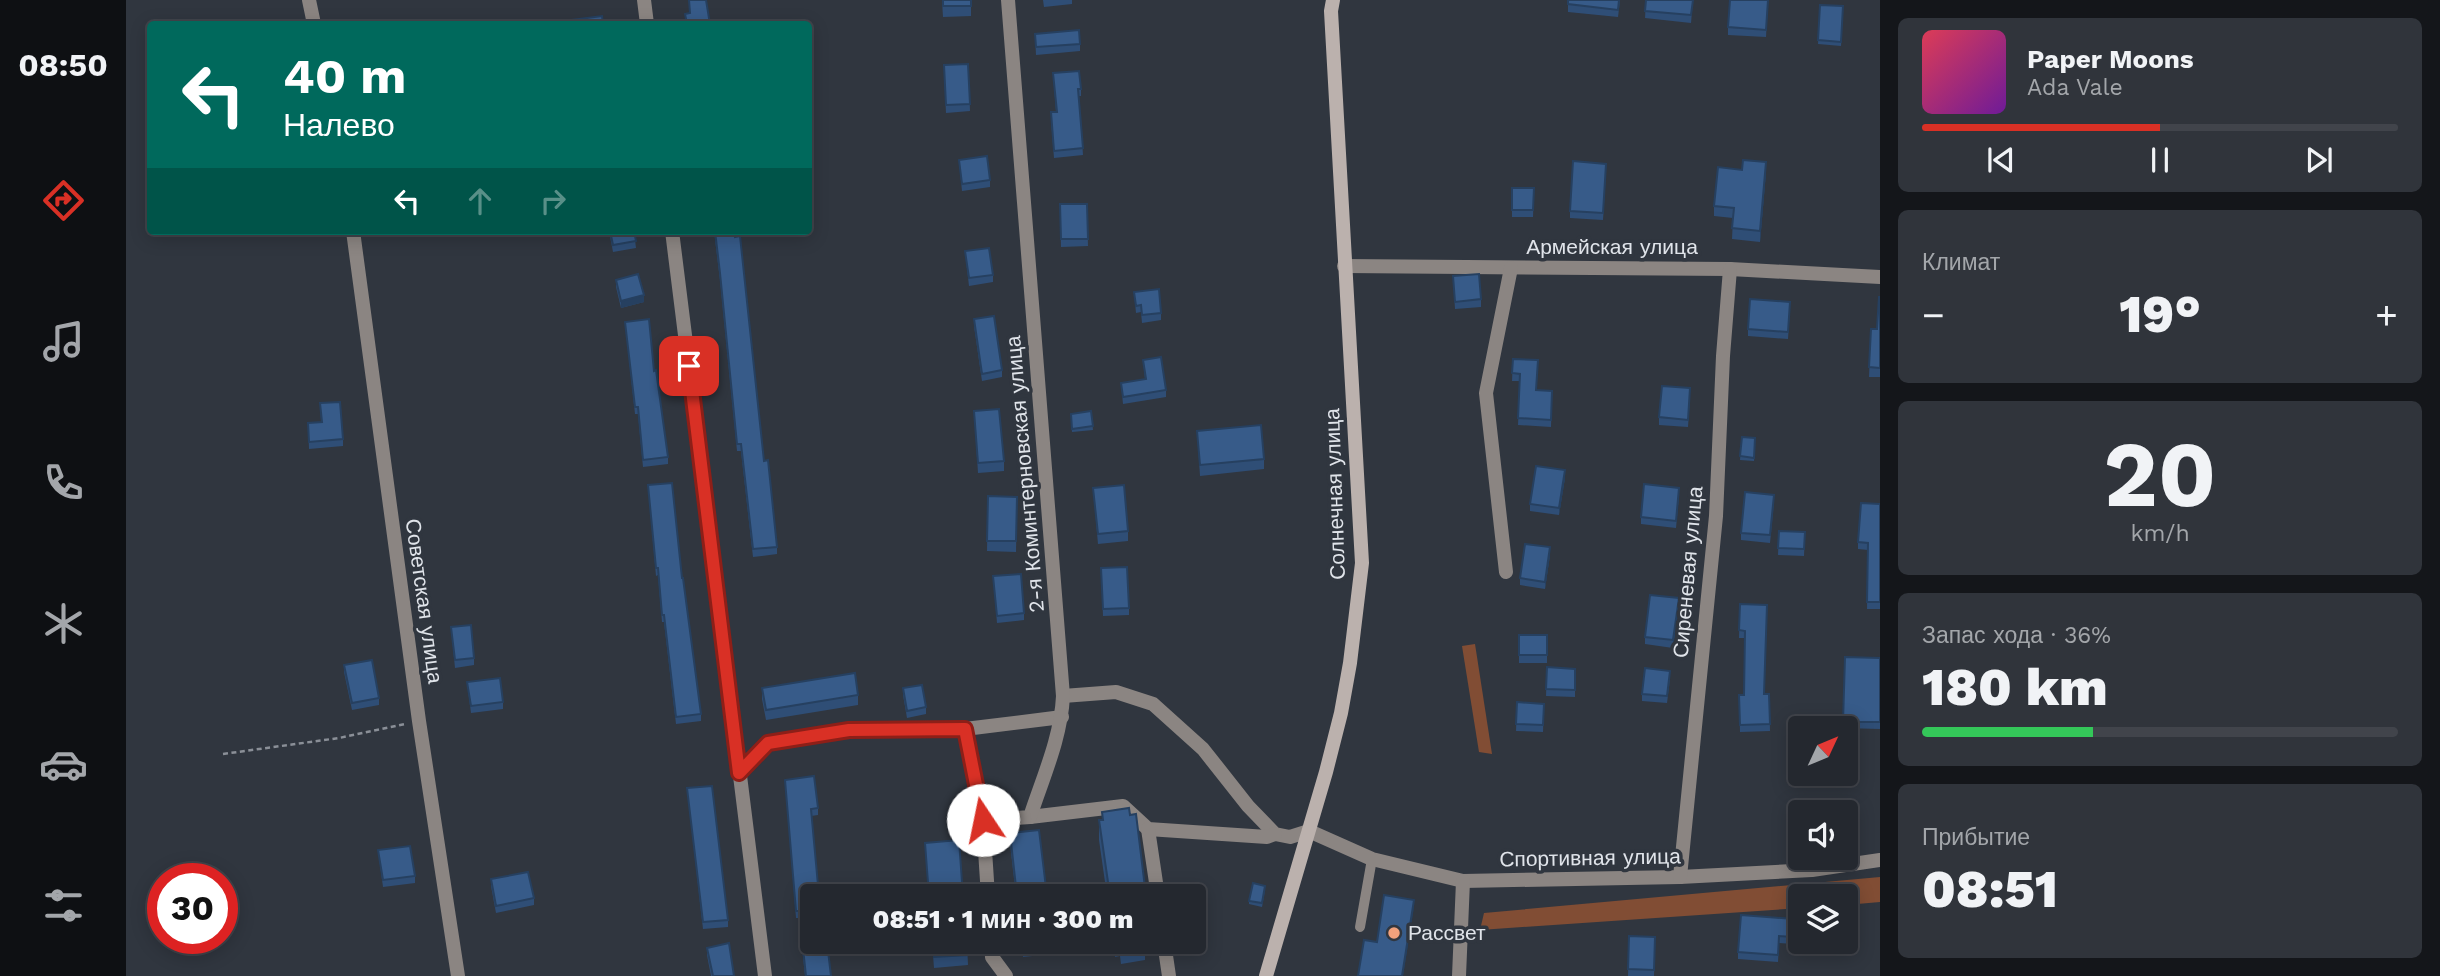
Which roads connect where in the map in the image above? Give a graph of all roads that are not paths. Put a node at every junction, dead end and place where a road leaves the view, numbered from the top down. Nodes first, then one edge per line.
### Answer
1 (309, 0) edge
2 (644, 0) edge
3 (1008, 0) edge
4 (1333, 0) edge
5 (313, 21) edge
6 (647, 21) edge
7 (355, 235) edge
8 (672, 235) edge
9 (1344, 266) junction
10 (1511, 268) junction
11 (1730, 269) junction
12 (1880, 277) edge
13 (1506, 572) dead end
14 (1063, 696) junction
15 (1062, 717) junction
16 (965, 729) junction
17 (739, 773) junction
18 (1030, 817) junction
19 (983, 820) junction
20 (1148, 829) junction
21 (1308, 831) junction
22 (1275, 834) junction
23 (1372, 859) junction
24 (1880, 860) edge
25 (1679, 877) junction
26 (1463, 881) junction
27 (987, 884) edge
28 (1156, 884) edge
29 (1360, 927) dead end
30 (992, 954) edge
31 (1166, 954) edge
32 (458, 976) edge
33 (765, 976) edge
34 (1006, 976) edge
35 (1169, 976) edge
36 (1266, 976) edge
37 (1458, 976) edge

1 - 5 street
2 - 6 street
3 - 14 street, 2-я Коминтерновская улица
4 - 9 street, Солнечная улица
7 - 32 street, Советская улица
8 - 17 street
9 - 10 street, Армейская улица
9 - 21 street, Солнечная улица
10 - 11 street, Армейская улица
10 - 13 street
11 - 12 street, Армейская улица
11 - 25 street, Сиреневая улица
14 - 15 street, 2-я Коминтерновская улица
14 - 22 street
15 - 16 street
15 - 18 street, 2-я Коминтерновская улица
16 - 17 street
16 - 19 street
17 - 33 street
18 - 19 street
18 - 20 street
19 - 27 street
20 - 22 street
20 - 28 street
21 - 22 street
21 - 23 street, Спортивная улица
21 - 36 street, Солнечная улица
23 - 26 street, Спортивная улица
23 - 29 lane
24 - 25 street, Спортивная улица
25 - 26 street, Спортивная улица
26 - 37 street
30 - 34 street
31 - 35 street

